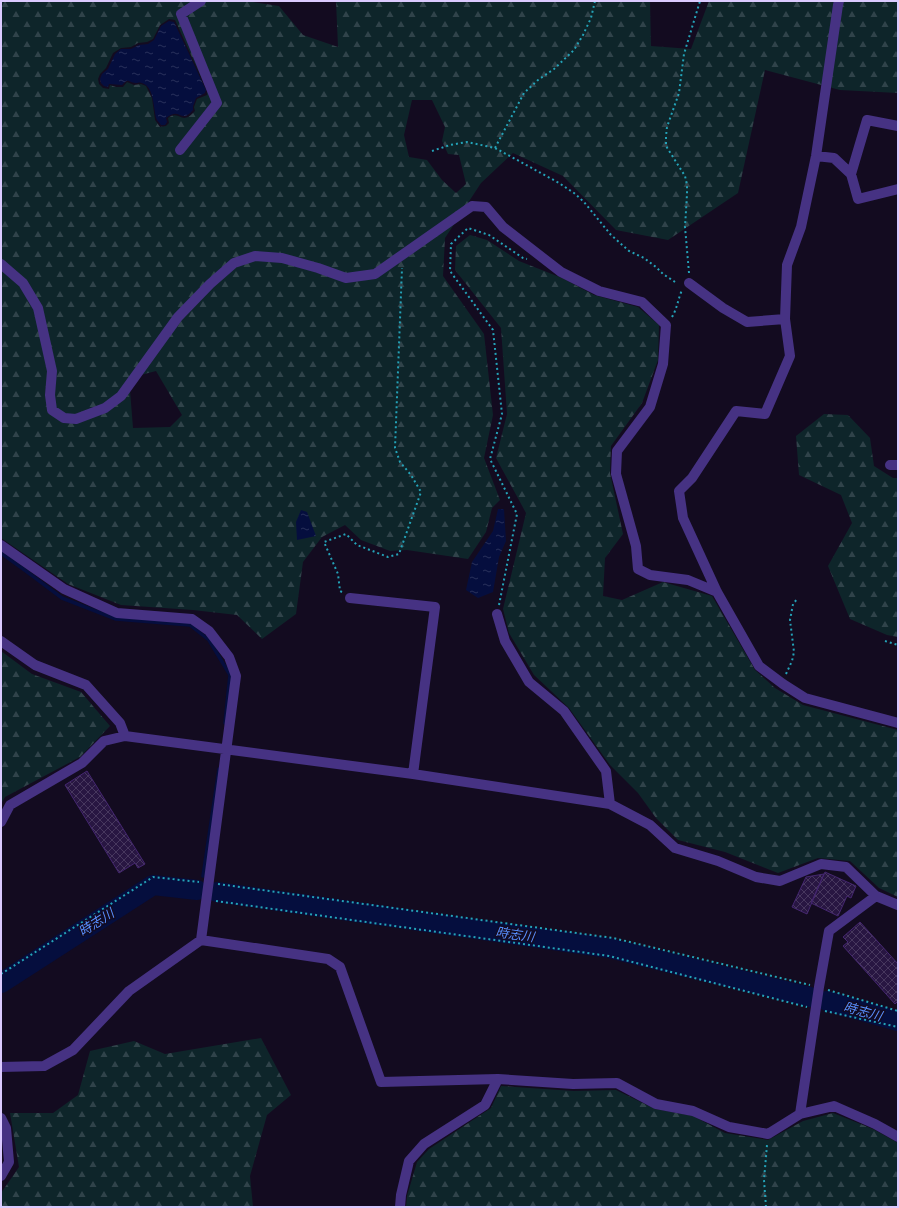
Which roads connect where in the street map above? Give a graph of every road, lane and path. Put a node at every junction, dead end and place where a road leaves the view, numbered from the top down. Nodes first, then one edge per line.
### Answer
1 (201, 1) edge
2 (594, 1) edge
3 (700, 1) edge
4 (839, 1) edge
5 (898, 126) edge
6 (495, 148) junction
7 (180, 150) dead end
8 (432, 151) dead end
9 (816, 156) junction
10 (851, 174) junction
11 (898, 189) edge
12 (402, 254) junction
13 (530, 260) dead end
14 (1, 264) edge
15 (675, 282) dead end
16 (689, 283) junction
17 (785, 319) junction
18 (666, 325) junction
19 (1, 545) edge
20 (717, 592) junction
21 (350, 598) joint
22 (798, 598) dead end
23 (497, 614) joint
24 (1, 641) edge
25 (885, 641) dead end
26 (898, 645) edge
27 (781, 682) junction
28 (898, 723) edge
29 (124, 736) junction
30 (227, 750) junction
31 (413, 774) junction
32 (610, 804) junction
33 (1, 822) edge
34 (209, 883) junction
35 (876, 896) junction
36 (206, 900) junction
37 (898, 905) edge
38 (201, 940) junction
39 (1, 974) edge
40 (819, 987) junction
41 (816, 1009) junction
42 (898, 1011) edge
43 (898, 1027) edge
44 (1, 1066) edge
45 (498, 1079) junction
46 (800, 1114) junction
47 (1, 1118) edge
48 (768, 1134) junction
49 (898, 1137) edge
50 (1, 1176) edge
51 (400, 1207) edge
52 (766, 1207) edge

1 - 7 street
2 - 6 path
3 - 16 path
4 - 9 street
5 - 10 street
6 - 8 path
6 - 15 path
9 - 10 street
9 - 17 street
10 - 11 street
12 - 14 street
12 - 18 street
12 - 21 path
13 - 23 path
16 - 17 street
16 - 18 path
17 - 20 street
18 - 20 street
19 - 30 street
20 - 27 street
21 - 31 street
22 - 27 path
23 - 32 street
24 - 29 street
25 - 26 path
27 - 28 street
29 - 30 street
29 - 33 street
30 - 31 street
30 - 34 street
31 - 32 street
32 - 35 street
34 - 36 street
34 - 39 path
34 - 40 path
35 - 37 street
35 - 40 street
36 - 38 street
36 - 41 path
38 - 44 street
38 - 45 street
40 - 41 street
40 - 42 path
41 - 43 path
41 - 46 street
45 - 48 street
45 - 51 street
46 - 48 street
46 - 49 street
47 - 50 street
48 - 52 path

